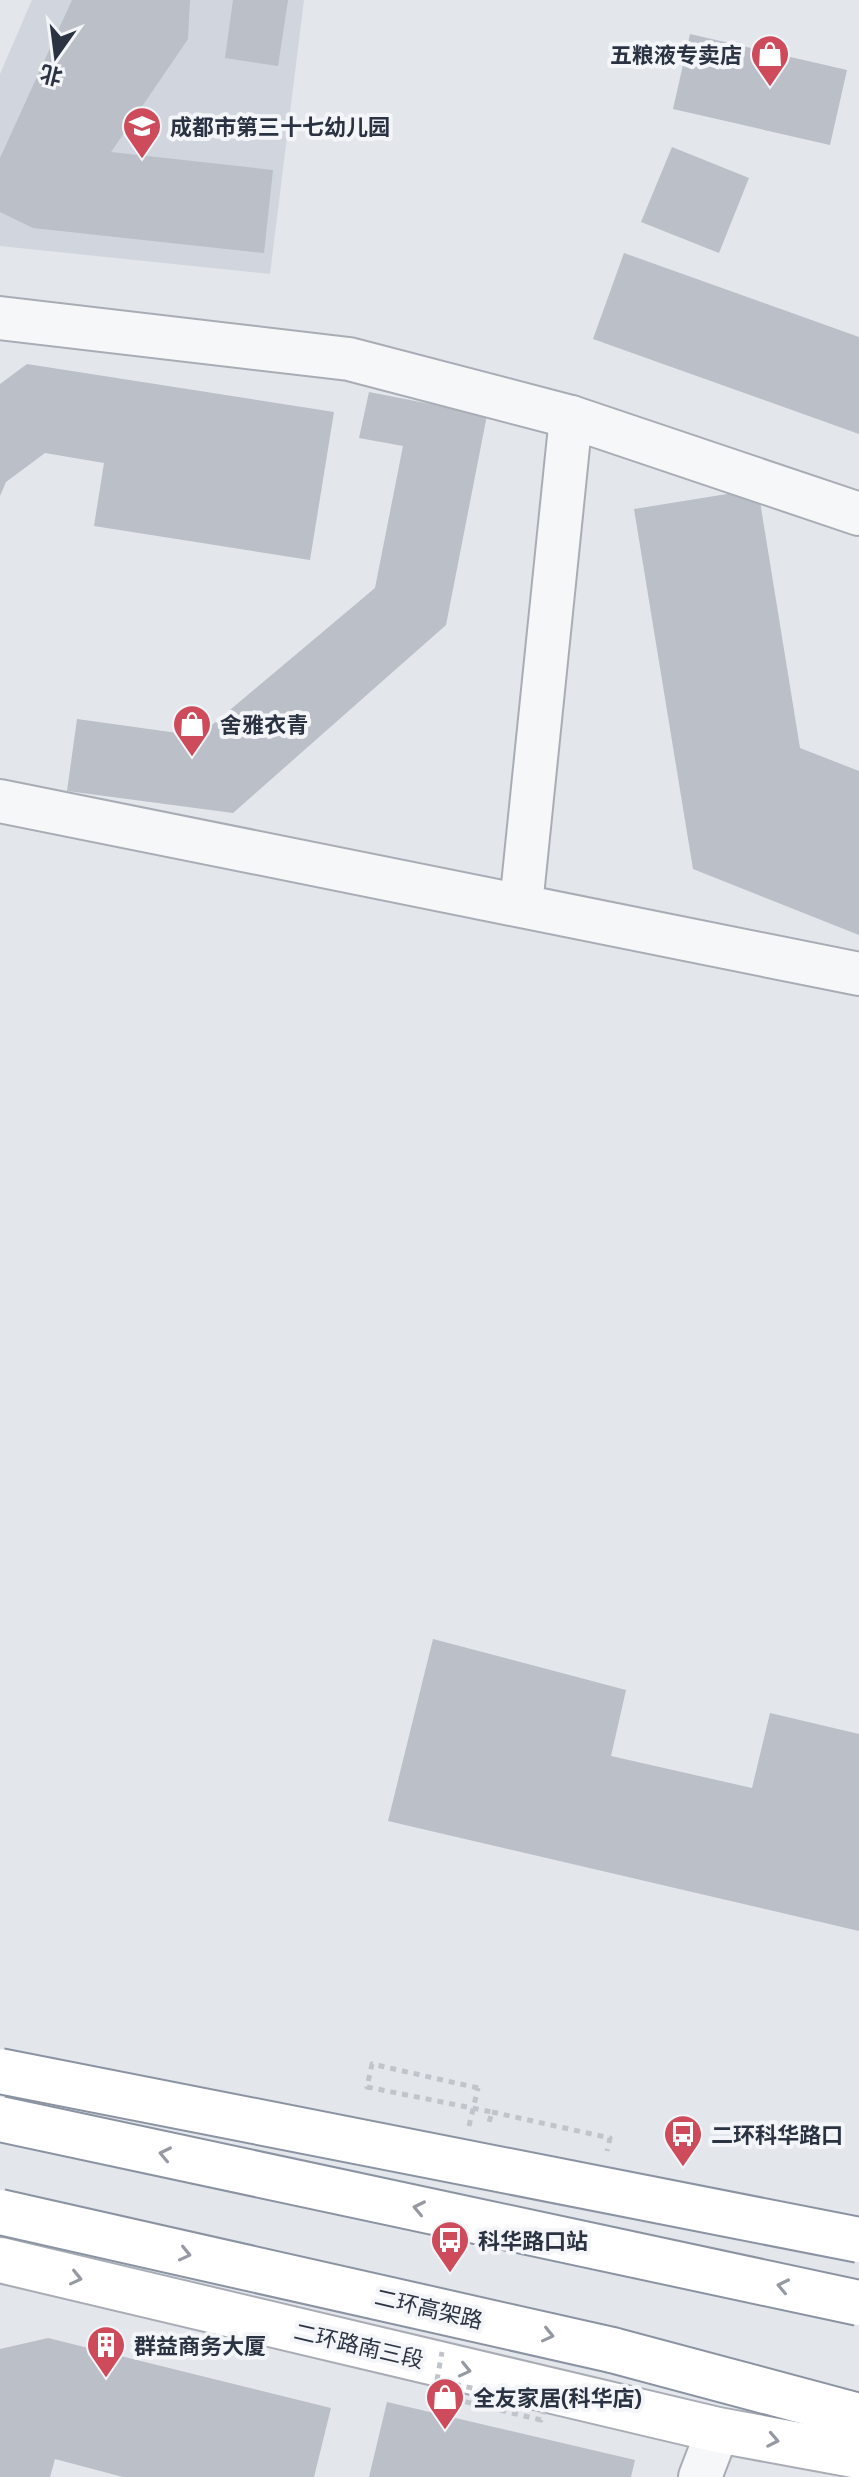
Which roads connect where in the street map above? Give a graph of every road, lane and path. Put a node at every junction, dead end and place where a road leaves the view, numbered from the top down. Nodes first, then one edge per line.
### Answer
1 (0, 318) edge
2 (571, 417) junction
3 (859, 514) edge
4 (0, 801) edge
5 (521, 905) junction
6 (859, 974) edge
7 (0, 2055) edge
8 (0, 2071) edge
9 (478, 2088) dead end
10 (0, 2119) edge
11 (610, 2138) dead end
12 (0, 2212) edge
13 (859, 2243) edge
14 (0, 2260) edge
15 (859, 2303) edge
16 (612, 2350) junction
17 (437, 2380) dead end
18 (442, 2396) dead end
19 (859, 2405) edge
20 (859, 2416) edge
21 (718, 2430) junction
22 (859, 2456) edge
23 (700, 2477) edge

1 - 2 street
2 - 3 street
2 - 5 street
4 - 5 street
5 - 6 street
7 - 13 main road
8 - 13 main road, bridge
9 - 11 path, bridge
15 -> 10 main road, bridge
12 -> 16 main road, 二环高架路, bridge
14 -> 21 main road, 二环路南三段
16 - 19 main road, 二环高架路
16 - 20 main road
17 - 18 path, bridge
21 -> 22 main road, 二环路南三段
21 - 23 street

